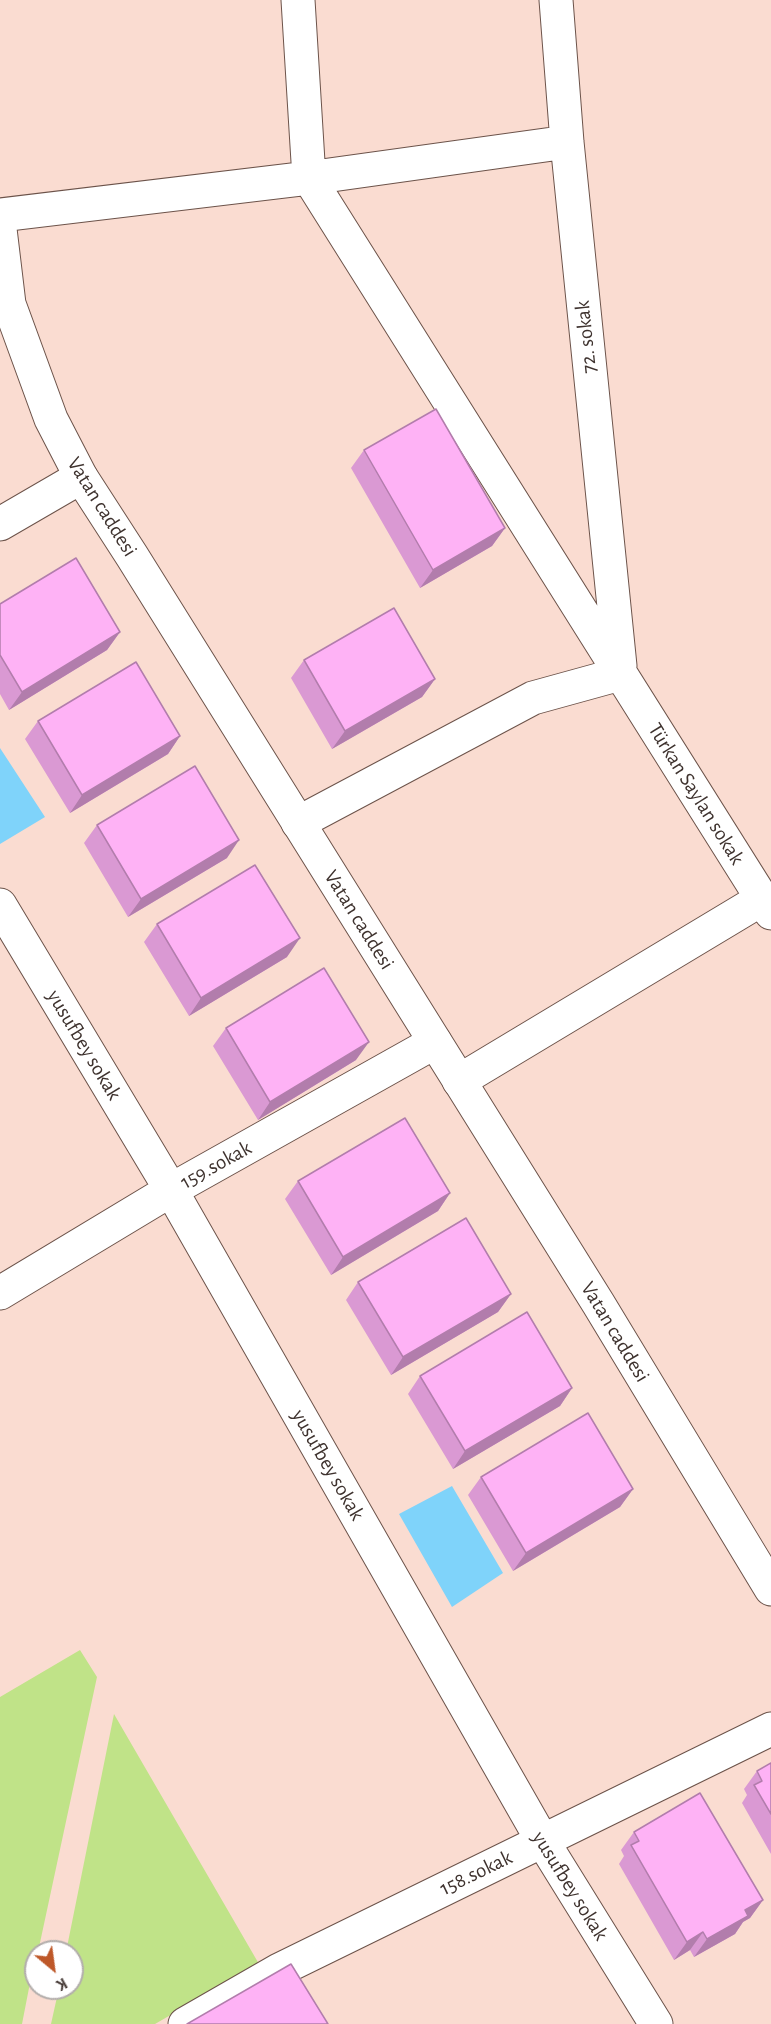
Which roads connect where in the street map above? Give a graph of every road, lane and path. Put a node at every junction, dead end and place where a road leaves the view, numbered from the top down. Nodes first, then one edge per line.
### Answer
1 (298, 0) edge
2 (556, 0) edge
3 (567, 142) junction
4 (309, 178) junction
5 (0, 215) edge
6 (0, 229) edge
7 (81, 477) junction
8 (0, 525) edge
9 (620, 674) junction
10 (298, 823) junction
11 (0, 905) edge
12 (766, 906) edge
13 (435, 1042) junction
14 (459, 1081) junction
15 (171, 1190) junction
16 (0, 1293) edge
17 (771, 1589) edge
18 (771, 1729) edge
19 (542, 1840) junction
20 (184, 2024) edge
21 (656, 2024) edge

1 - 4 street
2 - 3 street, 72. sokak
3 - 4 street
3 - 9 street, 72. sokak
4 - 5 street
4 - 9 street, Türkan Saylan sokak
6 - 7 street, Vatan caddesi
7 - 8 street
7 - 10 street, Vatan caddesi
9 - 10 street
9 - 12 street, Türkan Saylan sokak
10 - 13 street, Vatan caddesi
11 - 15 street, yusufbey sokak
12 - 14 street
13 - 14 street, Vatan caddesi
13 - 15 street, 159.sokak
14 - 17 street, Vatan caddesi
15 - 16 street, 159.sokak
15 - 19 street, yusufbey sokak
18 - 19 street, 158.sokak
19 - 20 street, 158.sokak
19 - 21 street, yusufbey sokak

